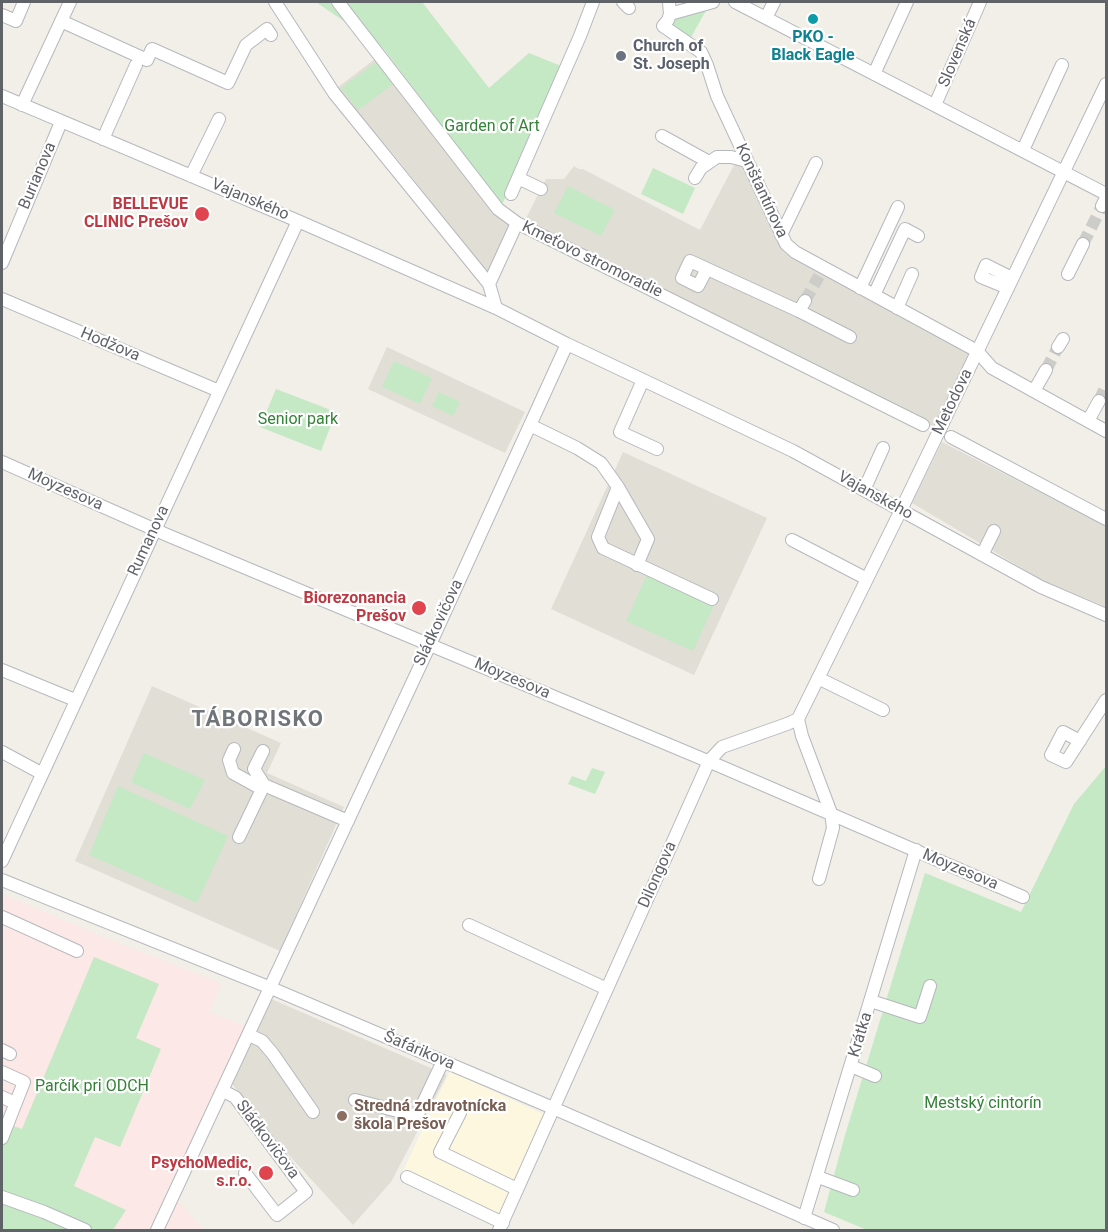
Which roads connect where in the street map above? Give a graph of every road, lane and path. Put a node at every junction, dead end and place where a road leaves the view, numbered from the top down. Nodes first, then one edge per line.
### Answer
1 (24, 2) edge
2 (70, 2) edge
3 (275, 2) edge
4 (338, 2) edge
5 (593, 2) edge
6 (713, 2) edge
7 (735, 2) edge
8 (774, 2) edge
9 (907, 2) edge
10 (980, 2) edge
11 (670, 8) edge
12 (2, 15) edge
13 (766, 18) junction
14 (61, 21) junction
15 (271, 35) dead end
16 (136, 65) dead end
17 (1062, 65) dead end
18 (874, 74) junction
19 (1107, 84) edge
20 (2, 96) edge
21 (22, 105) junction
22 (935, 105) junction
23 (219, 119) dead end
24 (60, 122) junction
25 (662, 136) dead end
26 (103, 139) junction
27 (1023, 150) junction
28 (747, 161) junction
29 (709, 162) junction
30 (816, 164) dead end
31 (1064, 171) junction
32 (191, 176) junction
33 (518, 178) junction
34 (695, 178) dead end
35 (541, 189) dead end
36 (511, 194) dead end
37 (1105, 199) edge
38 (898, 207) dead end
39 (298, 221) junction
40 (517, 223) junction
41 (781, 234) junction
42 (918, 236) dead end
43 (1083, 244) tunnel mouth
44 (2, 263) edge
45 (707, 269) dead end
46 (912, 274) dead end
47 (1068, 274) dead end
48 (489, 284) junction
49 (860, 288) junction
50 (874, 295) junction
51 (2, 299) edge
52 (496, 308) junction
53 (897, 308) junction
54 (850, 337) dead end
55 (567, 344) junction
56 (977, 351) junction
57 (1046, 370) tunnel mouth
58 (643, 380) junction
59 (219, 391) junction
60 (1034, 391) junction
61 (1099, 401) tunnel mouth
62 (1088, 421) junction
63 (530, 425) junction
64 (923, 425) dead end
65 (1107, 431) edge
66 (951, 437) dead end
67 (883, 448) dead end
68 (657, 449) dead end
69 (2, 462) edge
70 (618, 487) junction
71 (864, 490) junction
72 (901, 510) junction
73 (1107, 519) edge
74 (154, 529) junction
75 (994, 531) dead end
76 (792, 540) dead end
77 (982, 555) junction
78 (637, 565) junction
79 (867, 579) junction
80 (712, 599) dead end
81 (1107, 615) edge
82 (429, 645) junction
83 (2, 670) edge
84 (818, 678) junction
85 (75, 700) junction
86 (1107, 700) edge
87 (884, 710) dead end
88 (798, 719) junction
89 (1080, 741) dead end
90 (234, 749) dead end
91 (263, 751) dead end
92 (2, 752) edge
93 (709, 761) junction
94 (41, 773) junction
95 (263, 787) junction
96 (831, 813) junction
97 (348, 821) junction
98 (239, 837) dead end
99 (916, 850) junction
100 (2, 861) edge
101 (819, 879) dead end
102 (2, 880) edge
103 (1023, 897) dead end
104 (2, 917) edge
105 (469, 926) dead end
106 (77, 951) dead end
107 (930, 986) dead end
108 (271, 988) junction
109 (607, 989) junction
110 (871, 1001) junction
111 (249, 1035) junction
112 (443, 1061) junction
113 (851, 1066) junction
114 (2, 1072) edge
115 (875, 1076) dead end
116 (223, 1091) junction
117 (2, 1097) edge
118 (355, 1101) dead end
119 (15, 1103) junction
120 (553, 1108) junction
121 (313, 1112) dead end
122 (460, 1113) dead end
123 (2, 1138) edge
124 (245, 1173) dead end
125 (407, 1177) dead end
126 (818, 1177) junction
127 (517, 1189) junction
128 (852, 1190) dead end
129 (2, 1197) edge
130 (804, 1218) junction
131 (501, 1227) edge
132 (85, 1230) edge
133 (157, 1230) edge
134 (833, 1230) edge

1 - 12 street
2 - 14 street
3 - 48 street
4 - 40 street, Kmeťovo stromoradie
5 - 33 street
6 - 11 street
7 - 13 street, Slovenská
8 - 13 street
9 - 18 street
10 - 22 street, Slovenská
11 - 28 street, Konštantínova
13 - 18 street, Slovenská
14 - 15 street
14 - 21 street
16 - 26 street
17 - 27 street
18 - 22 street, Slovenská
19 - 31 street, Metodova
20 - 21 street, Vajanského
21 - 24 street, Vajanského
22 - 27 street, Slovenská
23 - 32 street
24 - 26 street, Vajanského
24 - 44 street, Burianova
25 - 29 street
26 - 32 street, Vajanského
27 - 31 street, Slovenská
28 - 29 street
28 - 41 street, Konštantínova
29 - 34 street
30 - 41 street
31 - 37 street, Slovenská
31 - 56 street, Metodova
32 - 39 street, Vajanského
33 - 35 street
33 - 36 street
38 - 49 street
39 - 52 street, Vajanského
39 - 59 street, Rumanova
40 - 48 street
40 - 64 street, Kmeťovo stromoradie
41 - 49 street, Konštantínova
42 - 50 street
43 - 47 street
45 - 54 street
46 - 53 street
48 - 52 street
49 - 50 street, Konštantínova
50 - 53 street, Konštantínova
51 - 59 street, Hodžova
52 - 55 street, Vajanského
53 - 56 street, Konštantínova
55 - 58 street, Vajanského
55 - 63 street, Sládkovičova
56 - 60 street, Konštantínova
56 - 72 street, Metodova
57 - 60 street
58 - 68 street
58 - 71 street, Vajanského
59 - 74 street, Rumanova
60 - 62 street, Konštantínova
61 - 62 street
62 - 65 street, Konštantínova
63 - 70 street
63 - 82 street, Sládkovičova
66 - 73 street
67 - 71 street
69 - 74 street, Moyzesova
70 - 78 street
70 - 78 street
71 - 72 street, Vajanského
72 - 77 street, Vajanského
72 - 79 street, Metodova
74 - 82 street, Moyzesova
74 - 85 street, Rumanova
75 - 77 street
76 - 79 street
77 - 81 street, Vajanského
78 - 80 street
79 - 84 street, Metodova
82 - 93 street, Moyzesova
82 - 97 street, Sládkovičova
83 - 85 street
84 - 87 street
84 - 88 street, Metodova
85 - 94 street, Rumanova
86 - 89 street
88 - 93 street
88 - 96 street
90 - 95 street
91 - 95 street
92 - 94 street
93 - 96 street, Moyzesova
93 - 109 street, Dilongova
94 - 100 street, Rumanova
95 - 97 street
95 - 98 street
96 - 99 street, Moyzesova
96 - 101 street
97 - 108 street, Sládkovičova
99 - 103 street, Moyzesova
99 - 110 street, Krátka
102 - 108 street, Šafárikova
104 - 106 street
105 - 109 street
107 - 110 street
108 - 111 street, Sládkovičova
108 - 112 street, Šafárikova
109 - 120 street, Dilongova
110 - 113 street, Krátka
111 - 116 street, Sládkovičova
111 - 121 street
112 - 118 street
112 - 120 street, Šafárikova
113 - 115 street
113 - 126 street, Krátka
114 - 119 street
116 - 124 street, Sládkovičova
116 - 133 street, Sládkovičova
117 - 119 street
119 - 123 street
120 - 127 street, Dilongova
120 - 130 street, Šafárikova
122 - 127 street
125 - 131 street
126 - 128 street
126 - 130 street, Krátka
127 - 131 street, Dilongova
129 - 132 street
130 - 134 street, Šafárikova

